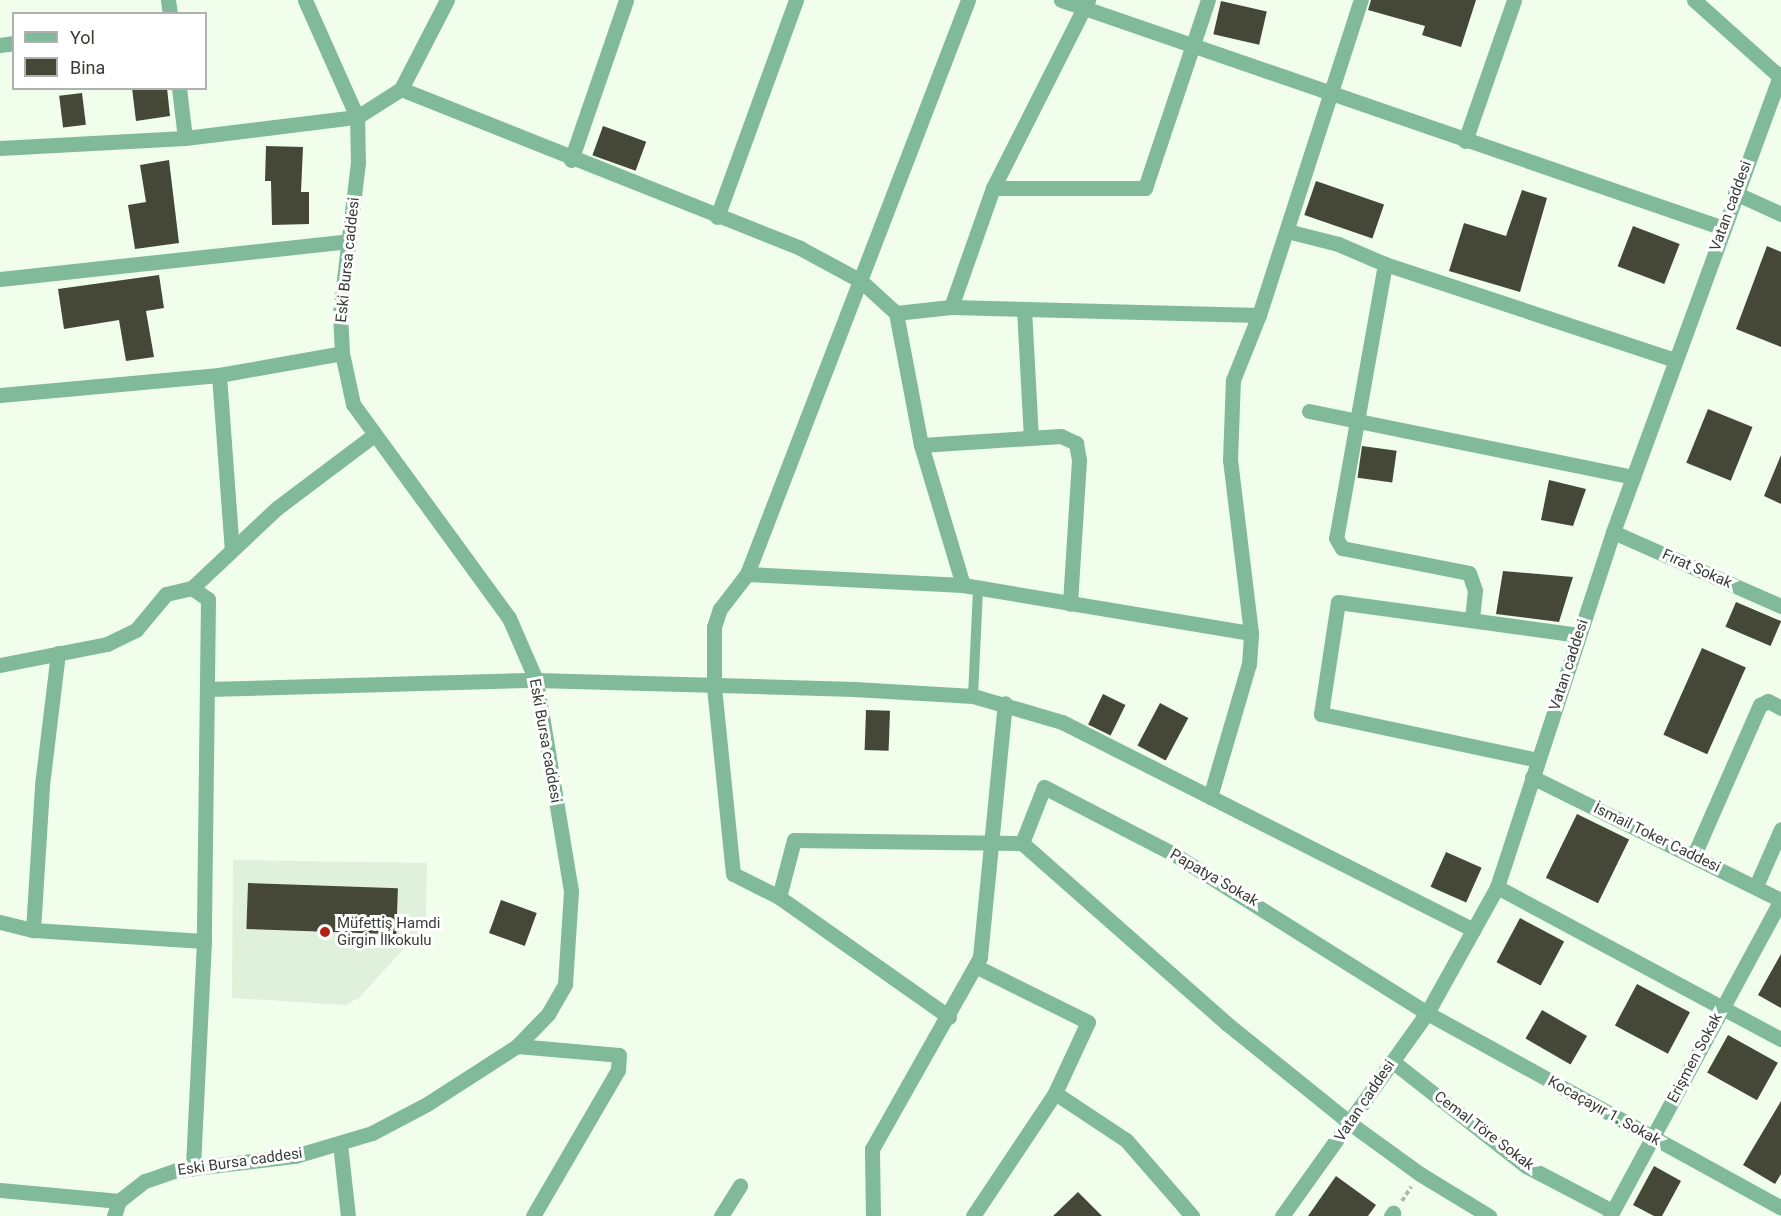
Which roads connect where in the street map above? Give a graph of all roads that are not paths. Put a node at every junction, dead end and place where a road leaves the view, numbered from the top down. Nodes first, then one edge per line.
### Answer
1 (305, 0) edge
2 (447, 0) edge
3 (626, 0) edge
4 (796, 0) edge
5 (968, 0) edge
6 (1061, 0) edge
7 (1208, 0) edge
8 (1361, 0) edge
9 (1514, 0) edge
10 (1694, 0) edge
11 (1086, 4) edge
12 (1191, 48) junction
13 (1780, 75) edge
14 (401, 89) junction
15 (179, 90) edge
16 (1332, 96) junction
17 (357, 117) junction
18 (184, 138) junction
19 (1465, 141) junction
20 (0, 148) edge
21 (571, 160) junction
22 (993, 188) junction
23 (1736, 193) junction
24 (1781, 214) edge
25 (717, 217) junction
26 (1723, 228) junction
27 (1287, 231) junction
28 (348, 241) junction
29 (1385, 264) junction
30 (0, 279) edge
31 (861, 281) junction
32 (951, 307) junction
33 (1024, 309) junction
34 (896, 313) junction
35 (1259, 315) junction
36 (342, 353) junction
37 (1675, 360) junction
38 (219, 375) junction
39 (0, 395) edge
40 (1309, 411) dead end
41 (1354, 422) junction
42 (374, 435) junction
43 (1031, 438) junction
44 (921, 445) junction
45 (1633, 477) junction
46 (1613, 532) junction
47 (232, 550) junction
48 (747, 574) junction
49 (970, 587) junction
50 (192, 588) junction
51 (1070, 604) junction
52 (1781, 605) edge
53 (1472, 620) junction
54 (1251, 633) junction
55 (1579, 635) junction
56 (58, 653) junction
57 (0, 664) edge
58 (537, 680) junction
59 (714, 686) junction
60 (207, 689) junction
61 (974, 696) junction
62 (1005, 703) junction
63 (1781, 708) edge
64 (1538, 760) junction
65 (1532, 777) junction
66 (1210, 797) junction
67 (1781, 829) edge
68 (989, 842) junction
69 (1022, 843) junction
70 (1694, 855) junction
71 (1756, 886) junction
72 (1497, 887) junction
73 (779, 897) junction
74 (1781, 900) edge
75 (0, 922) edge
76 (33, 930) junction
77 (1473, 930) junction
78 (204, 941) junction
79 (977, 967) junction
80 (1723, 1006) junction
81 (1427, 1013) junction
82 (949, 1017) junction
83 (1781, 1039) edge
84 (517, 1046) junction
85 (1392, 1061) junction
86 (1055, 1093) junction
87 (1351, 1125) junction
88 (1652, 1138) junction
89 (340, 1144) junction
90 (193, 1169) junction
91 (740, 1185) dead end
92 (0, 1190) edge
93 (119, 1201) junction
94 (1781, 1208) edge
95 (1611, 1213) edge
96 (114, 1216) edge
97 (348, 1216) edge
98 (534, 1216) edge
99 (721, 1216) edge
100 (873, 1216) edge
101 (973, 1216) edge
102 (1192, 1216) edge
103 (1282, 1216) edge
104 (1489, 1216) edge

1 - 17 street, Eski Bursa caddesi
2 - 14 street
3 - 21 street
4 - 25 street
5 - 31 street
6 - 11 street
7 - 12 street
8 - 16 street
9 - 19 street
10 - 13 street
11 - 12 street
11 - 22 street
12 - 16 street
12 - 22 street
13 - 23 street, Vatan caddesi
14 - 17 street
14 - 21 street
15 - 18 street
16 - 19 street
16 - 27 street
17 - 18 street
17 - 28 street, Eski Bursa caddesi
18 - 20 street
19 - 26 street
21 - 25 street
22 - 32 street
23 - 24 street
23 - 26 street, Vatan caddesi
25 - 31 street
26 - 37 street, Vatan caddesi
27 - 29 street
27 - 35 street
28 - 30 street
28 - 36 street, Eski Bursa caddesi
29 - 37 street
29 - 41 street
31 - 34 street
31 - 48 street
32 - 33 street
32 - 34 street
33 - 35 street
33 - 43 street
34 - 44 street
35 - 54 street
36 - 38 street
36 - 42 street, Eski Bursa caddesi
37 - 45 street, Vatan caddesi
38 - 39 street
38 - 47 street
40 - 41 street
41 - 45 street
41 - 53 street
42 - 47 street
42 - 58 street, Eski Bursa caddesi
43 - 44 street
43 - 51 street
44 - 49 street
45 - 46 street, Vatan caddesi
46 - 52 street, Fırat Sokak
46 - 55 street, Vatan caddesi
47 - 50 street
48 - 49 street
48 - 59 street
49 - 51 street
49 - 61 lane
50 - 56 street
50 - 60 street
51 - 54 street
53 - 55 street
53 - 64 street
54 - 66 street
55 - 64 street, Vatan caddesi
56 - 57 street
56 - 76 street
58 - 59 street
58 - 60 street
58 - 84 street, Eski Bursa caddesi
59 - 61 street
59 - 73 street
60 - 78 street
61 - 62 street
62 - 66 street
62 - 68 street
63 - 70 street
64 - 65 street, Vatan caddesi
65 - 70 street, İsmail Toker Caddesi
65 - 72 street, Vatan caddesi
66 - 77 street
67 - 71 street
68 - 69 street
68 - 73 street
68 - 79 street
69 - 81 street, Papatya Sokak
69 - 87 street
70 - 71 street, İsmail Toker Caddesi
71 - 74 street, İsmail Toker Caddesi
72 - 77 street, Vatan caddesi
72 - 80 street
73 - 82 street
74 - 80 street, Erişmen Sokak
75 - 76 street
76 - 78 street
77 - 81 street, Vatan caddesi
78 - 90 street
79 - 82 street
79 - 86 street
80 - 83 street
80 - 88 street, Erişmen Sokak
81 - 85 street, Vatan caddesi
81 - 88 street, Kocaçayır 1. Sokak
82 - 100 street
84 - 89 street, Eski Bursa caddesi
84 - 98 street
85 - 87 street, Vatan caddesi
85 - 95 street, Cemal Töre Sokak
86 - 101 street
86 - 102 street
87 - 103 street, Vatan caddesi
87 - 104 street
88 - 94 street, Kocaçayır 1. Sokak
88 - 95 street, Erişmen Sokak
89 - 90 street, Eski Bursa caddesi
89 - 97 street
90 - 93 street, Eski Bursa caddesi
91 - 99 street
92 - 93 street
93 - 96 street

